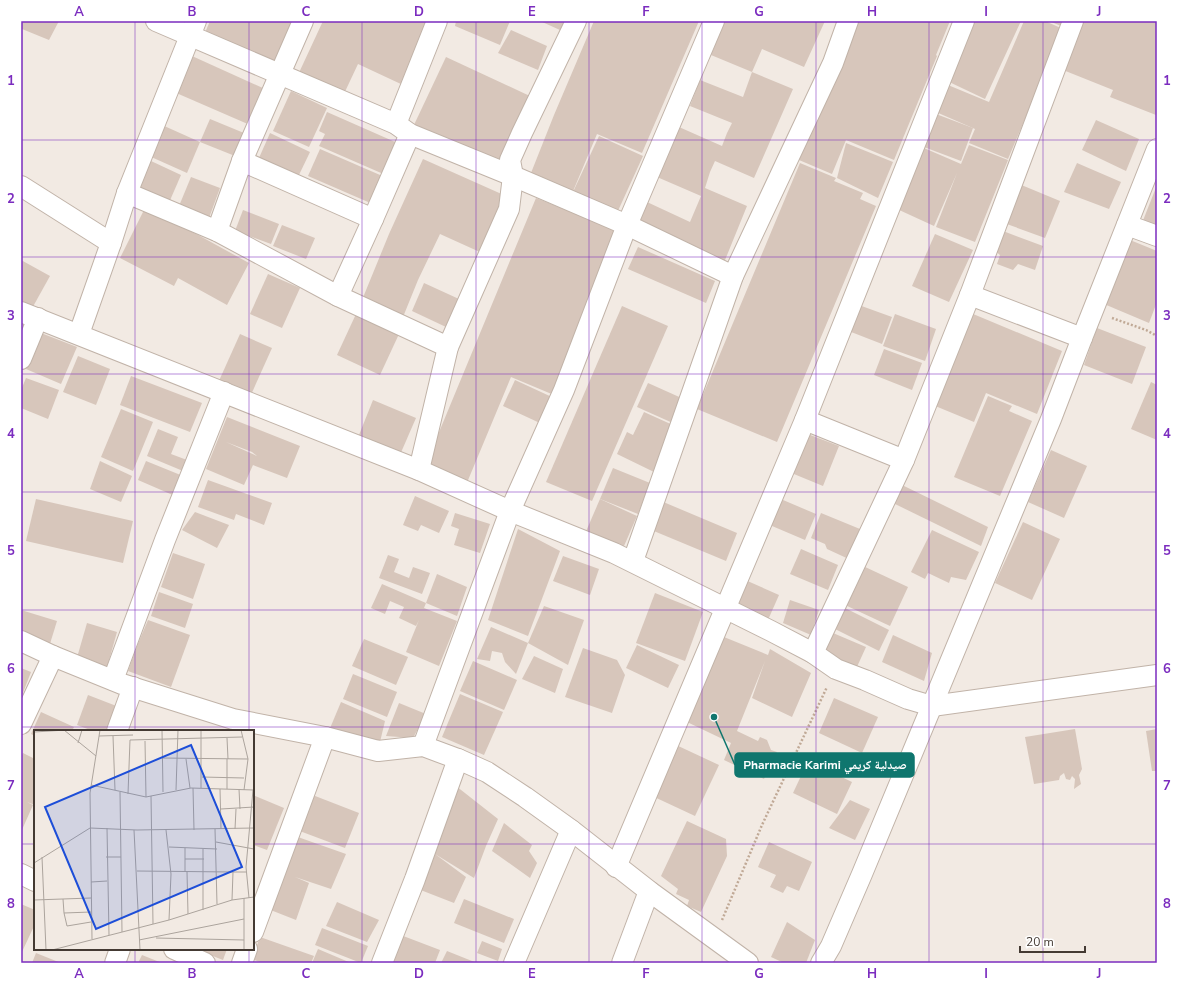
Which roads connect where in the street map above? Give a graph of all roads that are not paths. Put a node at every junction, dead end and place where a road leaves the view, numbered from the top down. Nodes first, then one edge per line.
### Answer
1 (156, 21) edge
2 (303, 21) edge
3 (437, 21) edge
4 (576, 21) edge
5 (714, 21) edge
6 (848, 21) edge
7 (964, 21) edge
8 (1073, 21) edge
9 (193, 28) edge
10 (280, 74) junction
11 (403, 129) junction
12 (1157, 149) edge
13 (242, 161) junction
14 (513, 176) junction
15 (21, 186) edge
16 (127, 193) junction
17 (373, 219) junction
18 (628, 225) junction
19 (1127, 225) junction
20 (218, 231) junction
21 (1157, 236) edge
22 (111, 243) junction
23 (733, 276) junction
24 (338, 296) junction
25 (970, 296) junction
26 (29, 315) edge
27 (79, 334) junction
28 (1082, 338) junction
29 (448, 347) junction
30 (21, 359) edge
31 (224, 392) junction
32 (805, 420) junction
33 (904, 460) junction
34 (418, 470) junction
35 (510, 511) junction
36 (633, 561) junction
37 (724, 609) junction
38 (21, 641) edge
39 (813, 653) junction
40 (53, 656) junction
41 (1157, 675) edge
42 (113, 680) junction
43 (133, 687) junction
44 (932, 706) junction
45 (21, 724) edge
46 (230, 725) edge
47 (117, 730) edge
48 (325, 737) junction
49 (423, 746) junction
50 (458, 759) junction
51 (570, 830) junction
52 (616, 867) junction
53 (21, 874) edge
54 (34, 880) edge
55 (649, 891) junction
56 (254, 929) edge
57 (120, 950) edge
58 (176, 950) edge
59 (247, 950) edge
60 (115, 963) edge
61 (205, 963) edge
62 (242, 963) edge
63 (382, 963) edge
64 (514, 963) edge
65 (622, 963) edge
66 (748, 963) edge
67 (822, 963) edge

1 - 9 street
2 - 10 street
3 - 11 street
4 - 14 street
5 - 18 street
6 - 23 street
7 - 32 street
8 - 25 street
9 - 10 street
9 - 16 street
10 - 11 street
10 - 13 street
11 - 14 street
11 - 17 street
12 - 19 street
13 - 17 street
13 - 20 street
14 - 18 street
14 - 29 street
15 - 22 street
16 - 20 street
16 - 22 street
17 - 24 street
18 - 23 street
18 - 35 street
19 - 21 street
19 - 28 street
20 - 24 street
22 - 27 street
23 - 36 street
24 - 29 street
25 - 28 street
25 - 33 street
26 - 27 street
26 - 30 street
27 - 31 street
28 - 44 street
29 - 34 street
31 - 34 street
31 - 42 street
32 - 33 street
32 - 37 street
33 - 39 street
34 - 35 street
35 - 36 street
35 - 49 street
36 - 37 street
37 - 39 street
37 - 52 street
38 - 40 street
39 - 44 street
40 - 42 street
40 - 45 street
41 - 44 street
42 - 43 street
43 - 46 street
43 - 47 street
44 - 67 street
46 - 48 street
48 - 49 street
48 - 56 street
49 - 50 street
50 - 51 street
50 - 63 street
51 - 52 street
51 - 64 street
52 - 55 street
53 - 54 street
55 - 65 street
55 - 66 street
57 - 60 street
58 - 61 street
59 - 62 street

